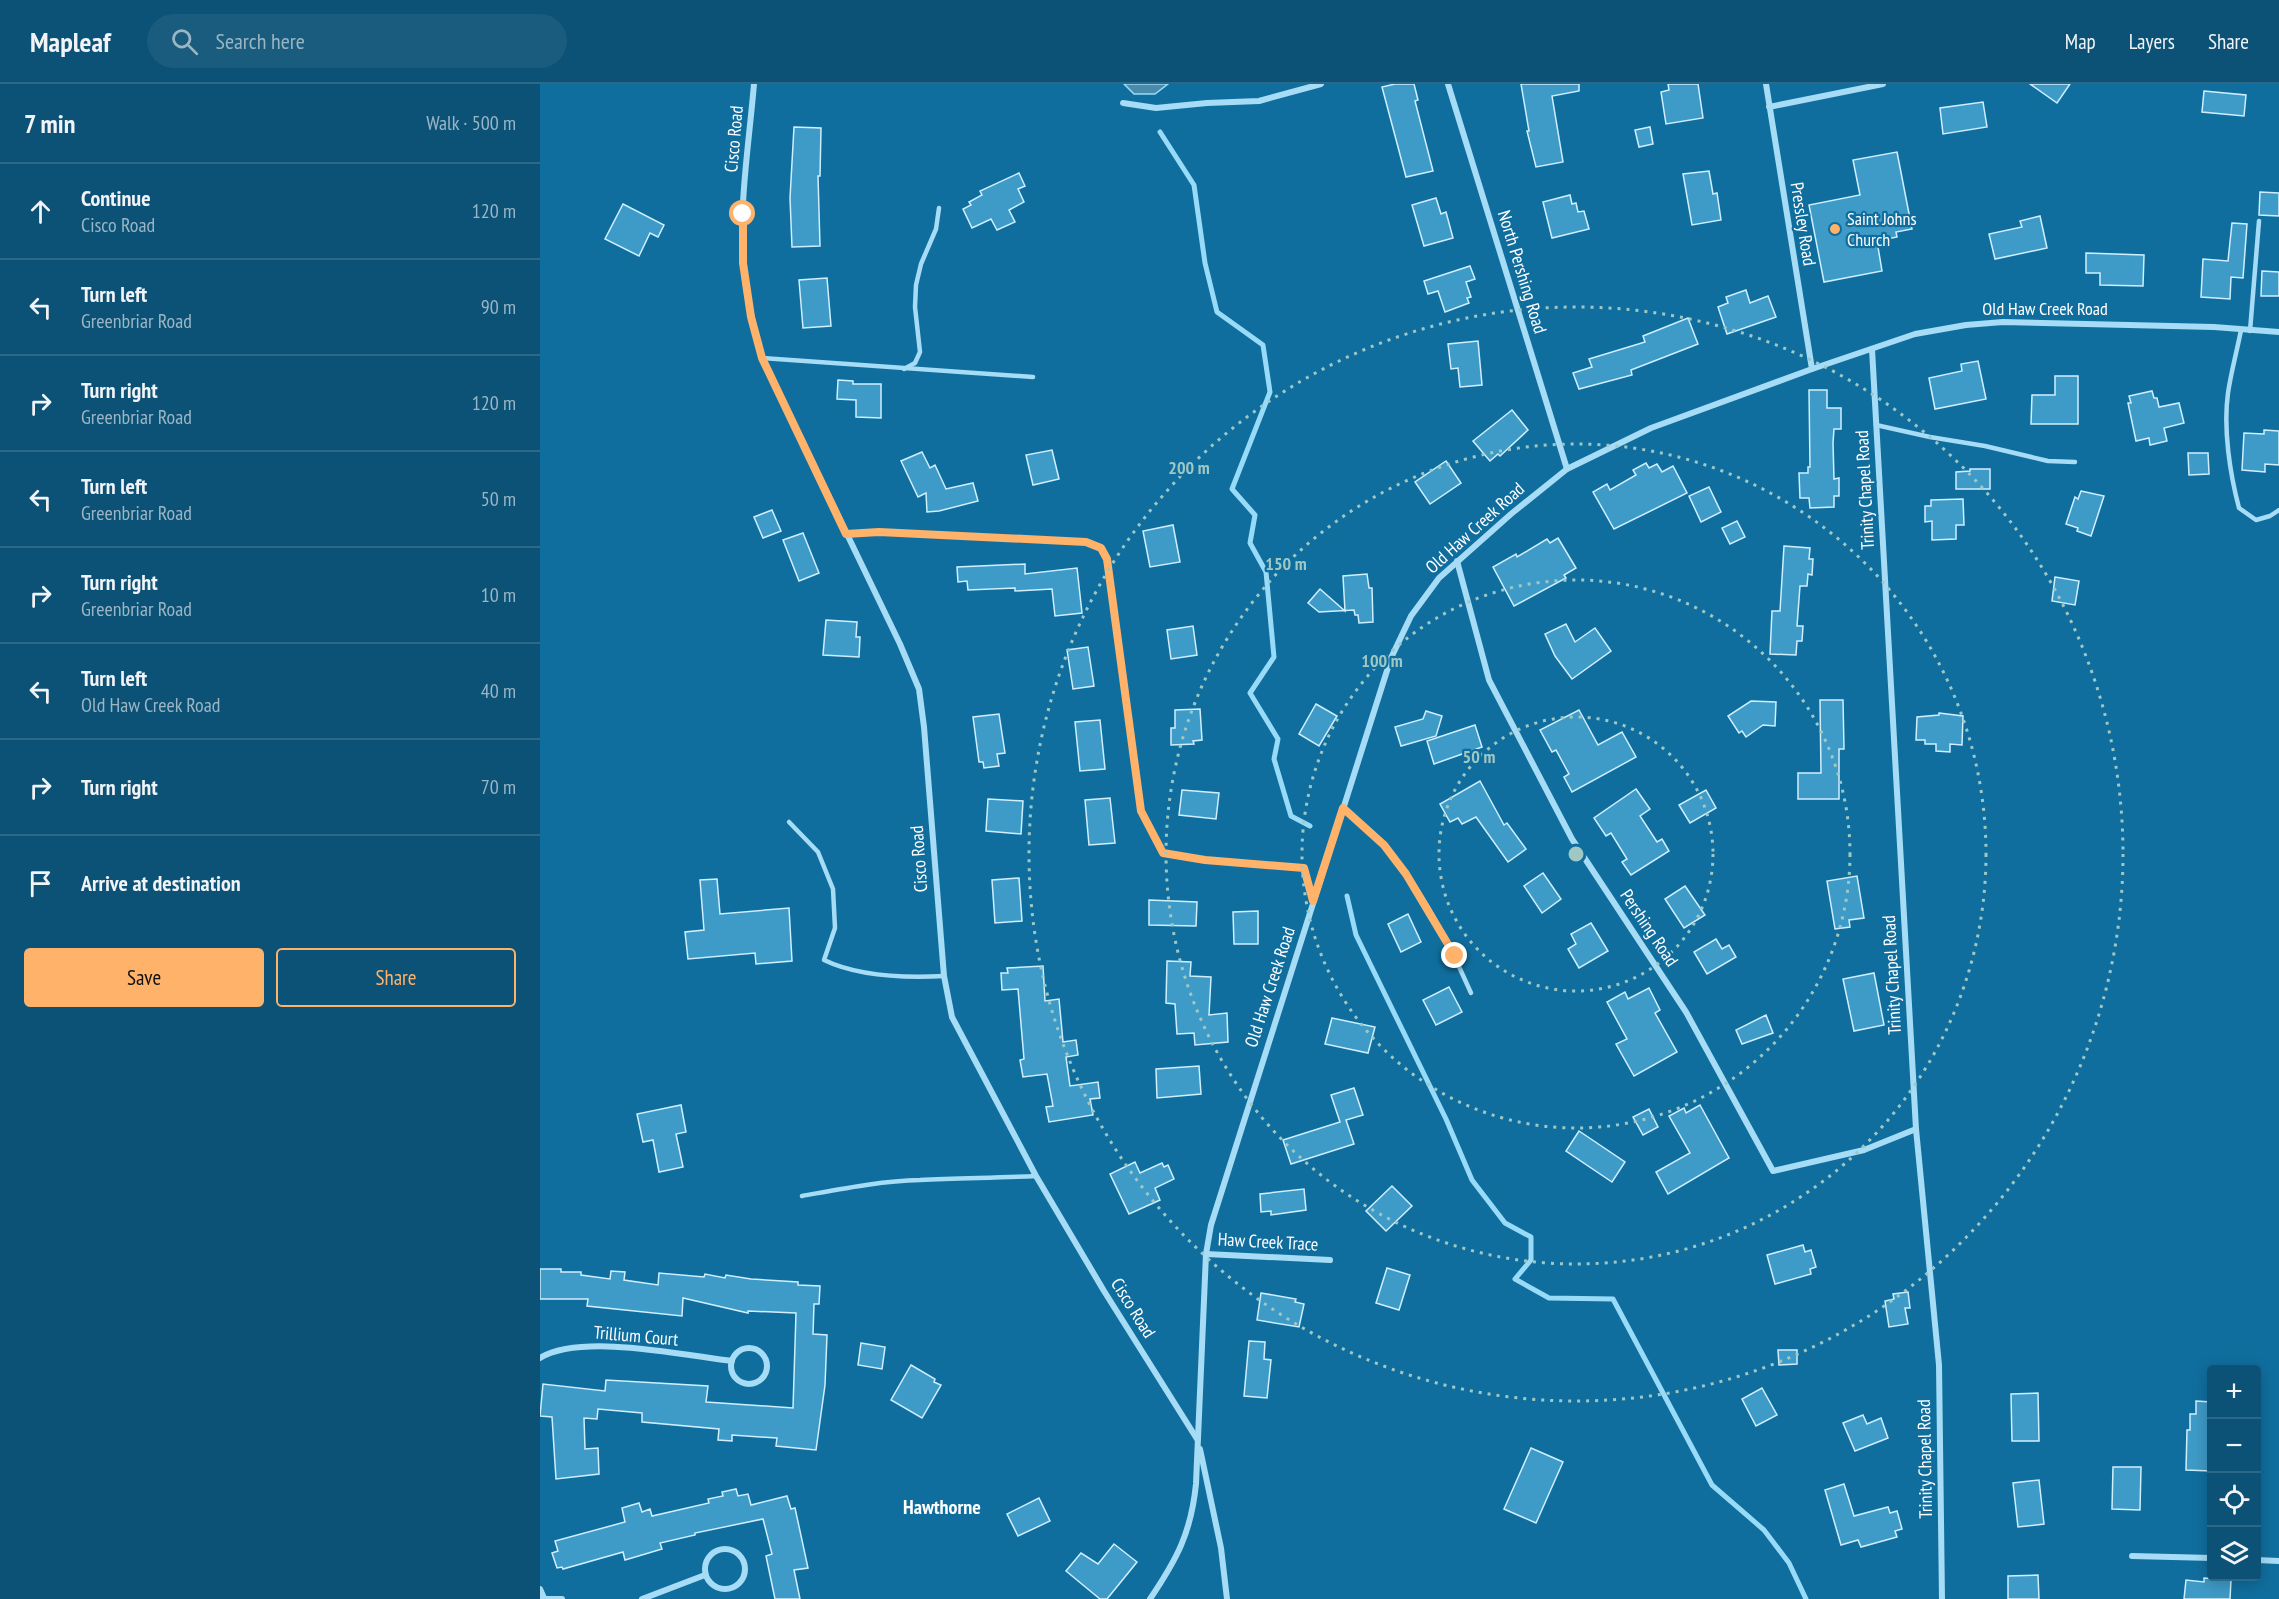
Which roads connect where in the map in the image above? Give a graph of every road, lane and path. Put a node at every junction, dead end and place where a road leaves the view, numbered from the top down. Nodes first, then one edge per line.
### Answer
1 (754, 84) edge
2 (1321, 84) edge
3 (1448, 84) edge
4 (1766, 84) edge
5 (1883, 84) edge
6 (1123, 104) dead end
7 (1769, 107) junction
8 (939, 208) dead end
9 (2259, 221) dead end
10 (2241, 330) junction
11 (2250, 331) junction
12 (2279, 332) edge
13 (1872, 349) junction
14 (762, 358) junction
15 (904, 369) junction
16 (1812, 369) junction
17 (1033, 377) dead end
18 (1876, 424) junction
19 (2075, 462) dead end
20 (1568, 469) junction
21 (2279, 510) edge
22 (846, 534) junction
23 (1457, 561) junction
24 (1343, 808) junction
25 (789, 822) dead end
26 (1313, 901) junction
27 (944, 976) junction
28 (1471, 993) dead end
29 (1916, 1129) junction
30 (1036, 1176) junction
31 (802, 1196) dead end
32 (1206, 1254) junction
33 (1329, 1260) dead end
34 (540, 1358) edge
35 (732, 1361) junction
36 (1198, 1441) junction
37 (2132, 1556) dead end
38 (2207, 1558) edge
39 (2261, 1560) edge
40 (2279, 1561) edge
41 (705, 1575) junction
42 (540, 1589) edge
43 (543, 1599) edge
44 (562, 1599) edge
45 (642, 1599) edge
46 (1150, 1599) edge
47 (1227, 1599) edge
48 (1942, 1599) edge

1 - 14 street, Cisco Road
2 - 6 street
3 - 20 street, North Pershing Road
4 - 7 street, Pressley Road
5 - 7 street
7 - 16 street, Pressley Road
8 - 15 lane
9 - 11 lane
10 - 11 street, Old Haw Creek Road
10 - 13 street, Old Haw Creek Road
10 - 21 lane
11 - 12 street, Old Haw Creek Road
13 - 16 street, Old Haw Creek Road
13 - 18 street, Trinity Chapel Road
14 - 15 lane
14 - 22 street, Cisco Road
15 - 17 lane
16 - 20 street, Old Haw Creek Road
18 - 19 lane
18 - 29 street, Trinity Chapel Road
20 - 23 street, Old Haw Creek Road
22 - 26 street
22 - 27 street, Cisco Road
23 - 24 street, Old Haw Creek Road
23 - 29 street, Pershing Road
24 - 26 street, Old Haw Creek Road
24 - 28 lane
25 - 27 lane
26 - 32 street, Old Haw Creek Road
27 - 30 street, Cisco Road
29 - 48 street, Trinity Chapel Road
30 - 31 lane
30 - 36 street, Cisco Road
32 - 33 street, Haw Creek Trace
32 - 36 street, Old Haw Creek Road
34 - 35 street, Trillium Court
35 - 35 street
36 - 46 street, Old Haw Creek Road
36 - 47 street, Cisco Road
37 - 38 street
39 - 40 street
41 - 41 street
41 - 45 street
42 - 43 street
43 - 44 street

